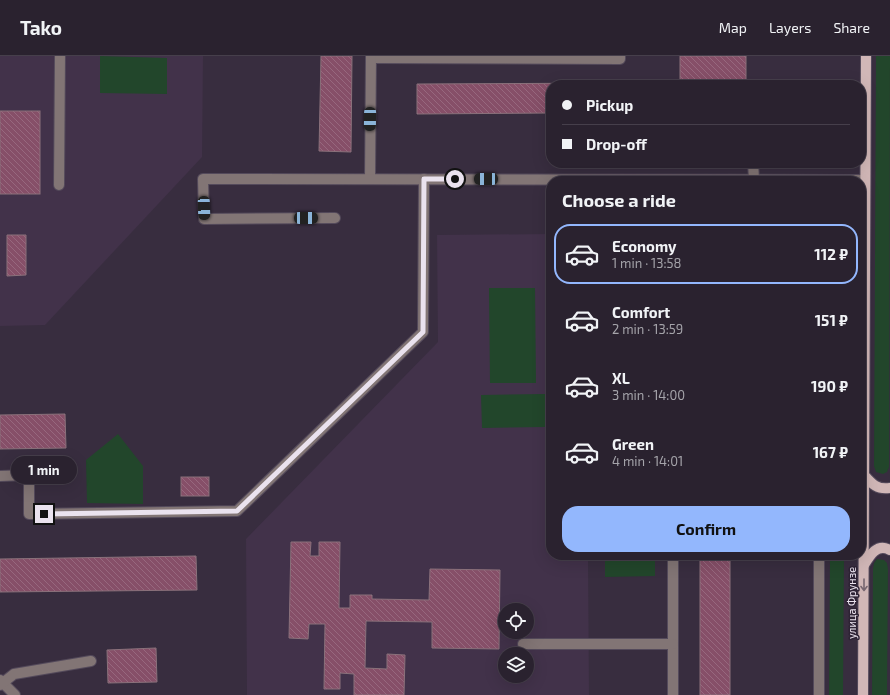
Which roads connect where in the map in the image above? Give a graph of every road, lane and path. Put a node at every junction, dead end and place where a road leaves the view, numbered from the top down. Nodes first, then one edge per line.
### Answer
1 (60, 56) edge
2 (620, 56) edge
3 (866, 56) edge
4 (371, 57) edge
5 (866, 80) edge
6 (370, 179) junction
7 (424, 179) junction
8 (546, 179) edge
9 (59, 185) dead end
10 (335, 218) dead end
11 (0, 476) edge
12 (866, 477) edge
13 (890, 488) edge
14 (890, 550) edge
15 (673, 560) edge
16 (819, 560) edge
17 (864, 560) edge
18 (864, 565) junction
19 (523, 644) dead end
20 (673, 644) junction
21 (91, 661) dead end
22 (1, 683) edge
23 (15, 695) edge
24 (673, 695) edge
25 (819, 695) edge
26 (863, 695) edge

1 - 9 street
2 - 4 street
3 - 5 main road, улица Фрунзе
4 - 6 street
6 - 7 street
6 - 10 street
7 - 8 street
7 - 11 street
12 - 13 main road
14 - 18 main road
15 - 20 street
16 - 25 street
17 - 18 main road, улица Фрунзе
18 -> 26 main road, улица Фрунзе
19 - 20 street
20 - 24 street
21 - 22 street
22 - 23 street

